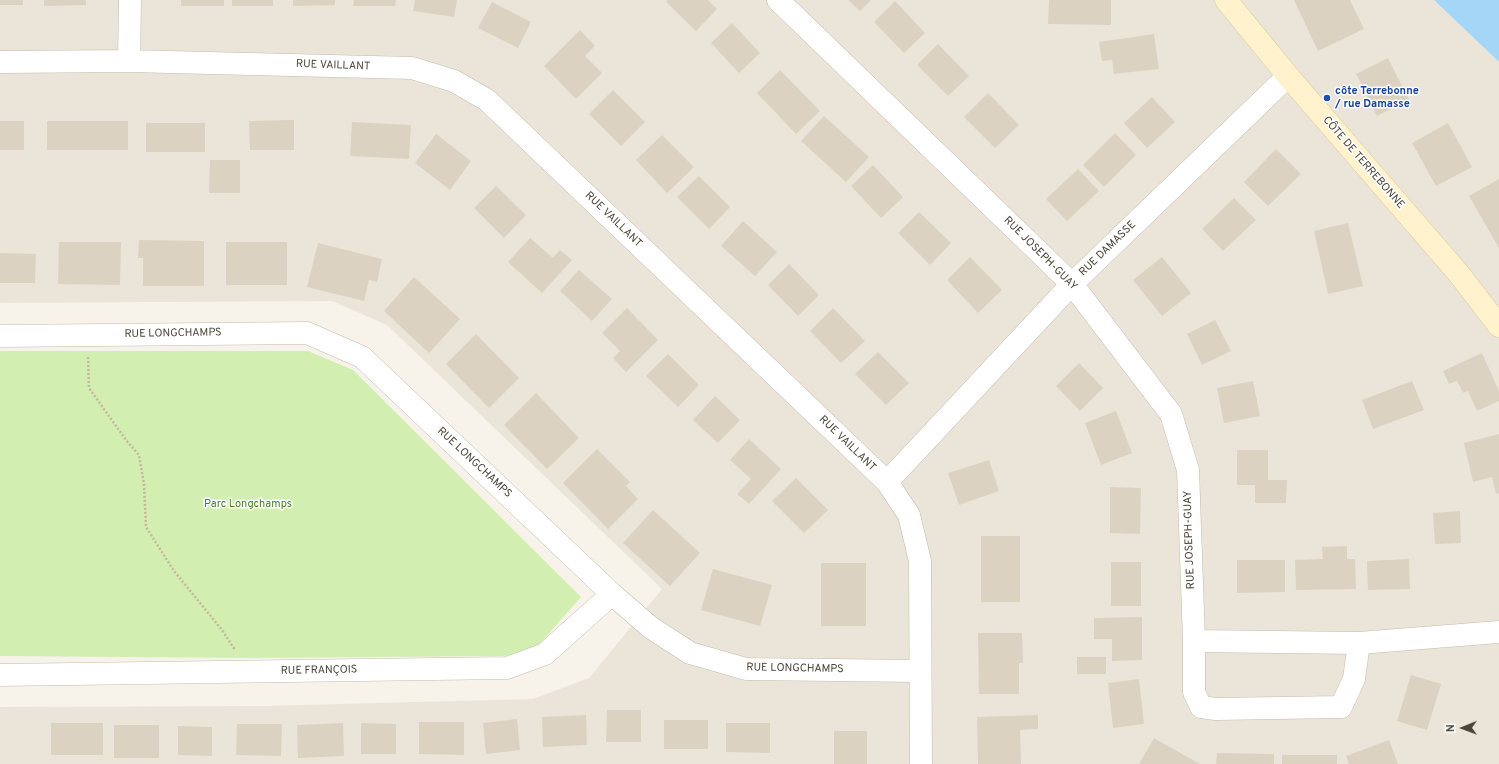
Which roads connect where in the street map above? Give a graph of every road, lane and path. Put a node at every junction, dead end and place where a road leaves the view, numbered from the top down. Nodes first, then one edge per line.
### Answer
1 (130, 0) edge
2 (778, 0) edge
3 (1226, 0) edge
4 (129, 61) junction
5 (0, 62) edge
6 (1288, 76) junction
7 (1072, 284) junction
8 (1499, 326) edge
9 (88, 335) junction
10 (0, 336) edge
11 (887, 482) junction
12 (612, 594) junction
13 (1499, 632) edge
14 (1194, 641) junction
15 (1358, 643) junction
16 (919, 671) junction
17 (250, 672) junction
18 (0, 675) edge
19 (921, 764) edge

1 - 4 street
2 - 7 street, RUE JOSEPH-GUAY
3 - 6 main road, CÔTE DE TERREBONNE
4 - 5 street, RUE VAILLANT
4 - 11 street, RUE VAILLANT
6 - 7 street, RUE DAMASSE
6 - 8 main road, CÔTE DE TERREBONNE
7 - 11 street, RUE DAMASSE
7 - 14 street, RUE JOSEPH-GUAY
9 - 10 street, RUE LONGCHAMPS
9 - 12 street, RUE LONGCHAMPS
9 - 17 path
11 - 16 street, RUE VAILLANT
12 - 16 street, RUE LONGCHAMPS
12 - 17 street, RUE FRANÇOIS
13 - 15 street
14 - 15 street
14 - 15 street, RUE JOSEPH-GUAY
16 - 19 street, RUE VAILLANT
17 - 18 street, RUE FRANÇOIS

